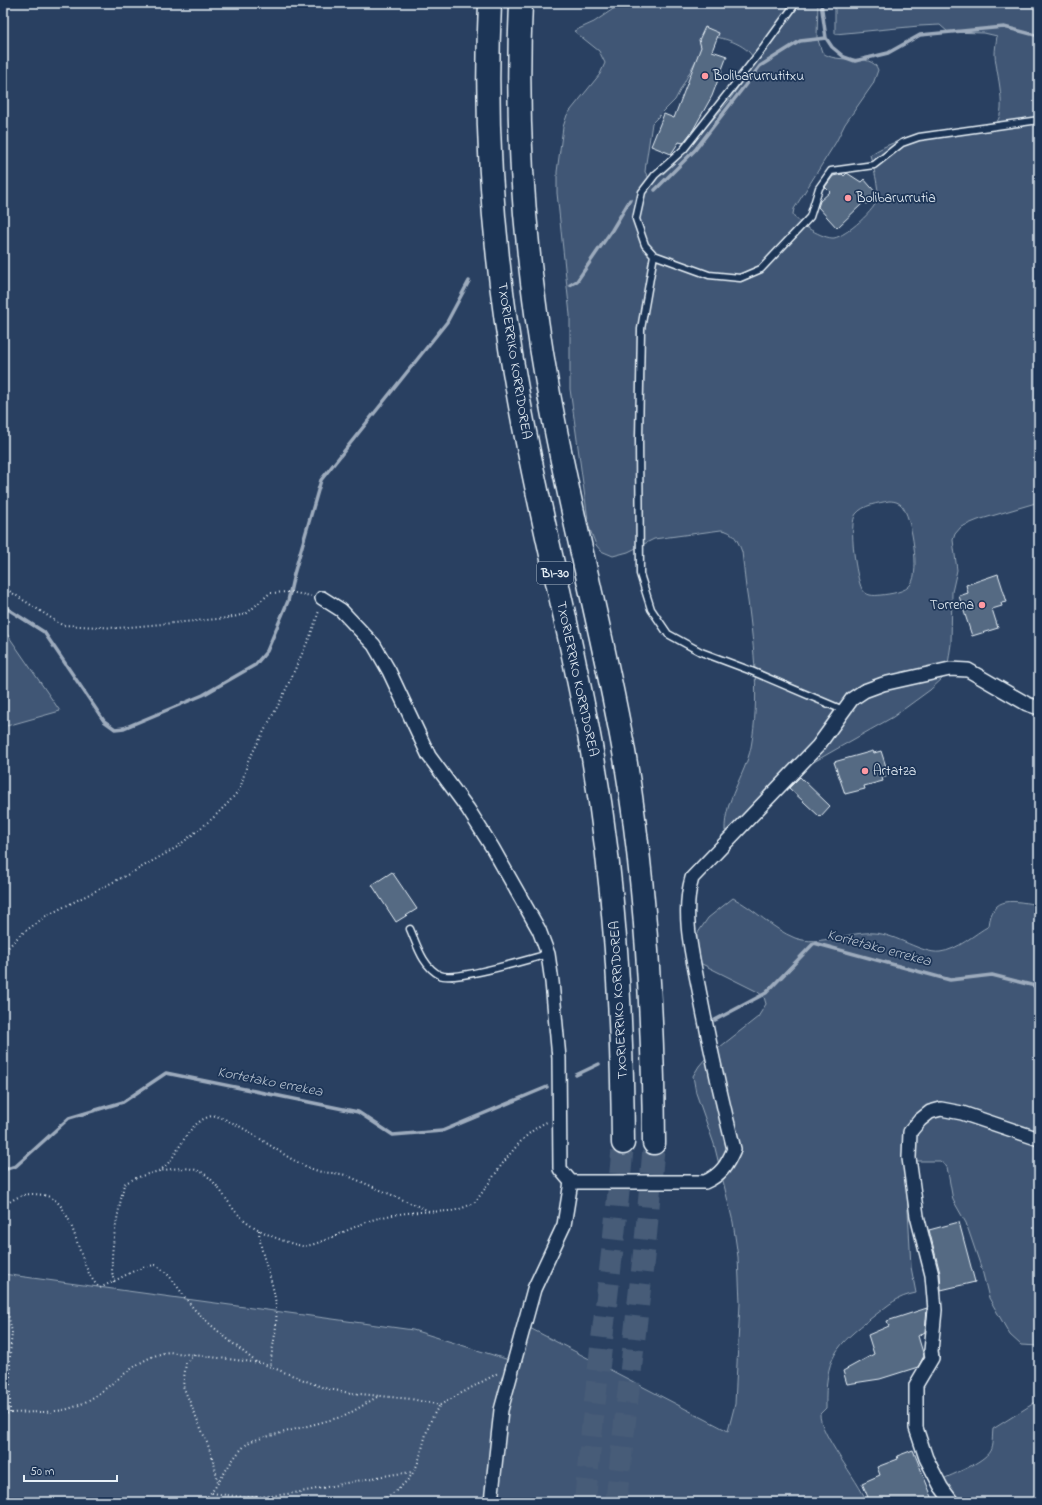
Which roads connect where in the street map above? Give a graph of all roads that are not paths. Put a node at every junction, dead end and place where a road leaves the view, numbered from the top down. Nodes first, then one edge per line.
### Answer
1 (490, 3) edge
2 (521, 3) edge
3 (796, 3) edge
4 (1039, 120) edge
5 (654, 255) junction
6 (322, 598) road end
7 (1039, 708) edge
8 (843, 710) junction
9 (410, 929) dead end
10 (548, 954) junction
11 (1039, 1139) edge
12 (623, 1143) tunnel mouth
13 (654, 1143) tunnel mouth
14 (571, 1182) junction
15 (490, 1502) edge
16 (952, 1502) edge

1 - 12 highway, TXORIERRIKO KORRIDOREA / BI-30
2 - 13 highway, TXORIERRIKO KORRIDOREA / BI-30
3 - 5 lane
4 - 5 lane
5 - 8 lane
6 - 10 street
7 - 8 street
8 - 14 street
9 - 10 lane
10 - 14 street
11 - 16 street
14 - 15 street

